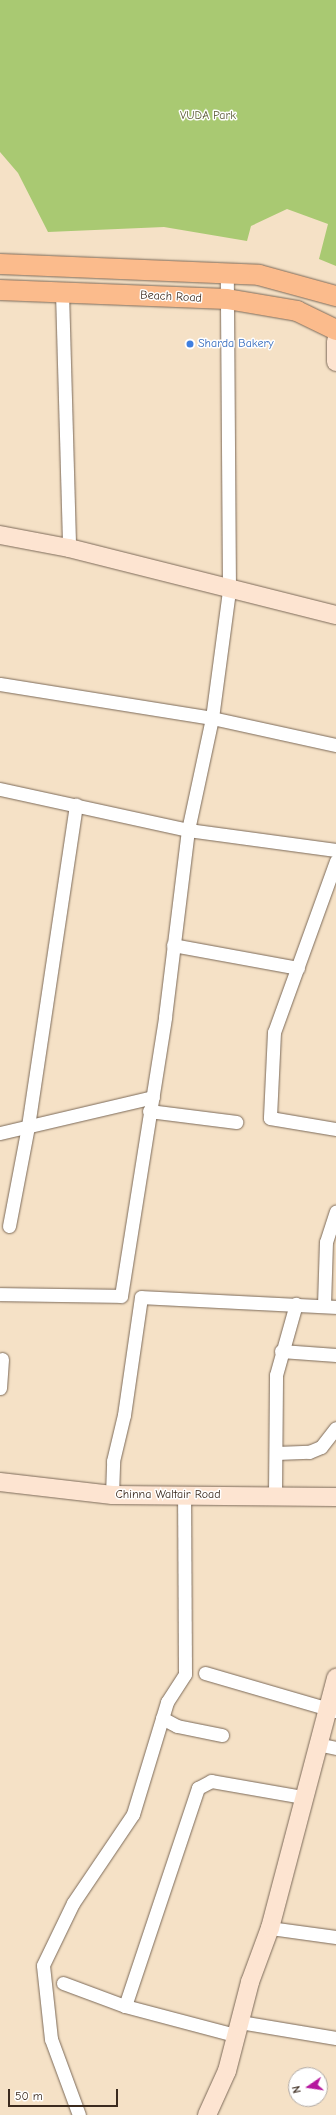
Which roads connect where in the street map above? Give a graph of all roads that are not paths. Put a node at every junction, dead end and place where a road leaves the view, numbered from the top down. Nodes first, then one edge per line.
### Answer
1 (0, 264) edge
2 (227, 272) junction
3 (0, 290) edge
4 (62, 292) junction
5 (336, 296) edge
6 (227, 299) junction
7 (336, 330) edge
8 (336, 341) edge
9 (336, 362) edge
10 (0, 535) edge
11 (69, 548) junction
12 (229, 590) junction
13 (336, 615) edge
14 (0, 684) edge
15 (212, 718) junction
16 (336, 745) edge
17 (0, 789) edge
18 (76, 805) junction
19 (188, 830) junction
20 (336, 850) edge
21 (336, 861) edge
22 (173, 945) junction
23 (298, 968) junction
24 (153, 1098) junction
25 (149, 1111) junction
26 (236, 1122) dead end
27 (28, 1126) junction
28 (336, 1129) edge
29 (0, 1133) edge
30 (336, 1212) edge
31 (9, 1226) dead end
32 (0, 1294) edge
33 (121, 1296) junction
34 (141, 1297) junction
35 (296, 1304) junction
36 (330, 1306) edge
37 (281, 1351) junction
38 (336, 1355) edge
39 (2, 1359) dead end
40 (0, 1388) edge
41 (336, 1428) edge
42 (276, 1453) junction
43 (0, 1482) edge
44 (275, 1494) junction
45 (112, 1495) junction
46 (184, 1495) junction
47 (336, 1496) edge
48 (205, 1673) dead end
49 (336, 1678) edge
50 (331, 1710) edge
51 (162, 1718) junction
52 (222, 1735) dead end
53 (317, 1744) junction
54 (336, 1748) edge
55 (303, 1797) junction
56 (270, 1928) junction
57 (336, 1937) edge
58 (63, 1983) dead end
59 (125, 2006) junction
60 (238, 2029) junction
61 (336, 2038) edge
62 (79, 2115) edge
63 (207, 2115) edge

1 - 2 main road
2 - 5 main road
2 - 6 street
3 - 4 main road, Beach Road
4 - 6 main road, Beach Road
4 - 11 street
6 - 7 main road, Beach Road
6 - 12 street
8 - 9 street
10 - 11 street
11 - 12 street
12 - 13 street
12 - 15 street
14 - 15 street
15 - 16 street
15 - 19 street
17 - 18 street
18 - 19 street
18 - 27 street
19 - 20 street
19 - 22 street
21 - 23 street
22 - 23 street
22 - 24 street
23 - 28 street
24 - 25 street
24 - 27 street
25 - 26 street
25 - 33 street
27 - 29 street
27 - 31 street
30 - 36 street
32 - 33 street
33 - 34 street
34 - 35 street
34 - 45 street
35 - 36 street
35 - 37 street
37 - 38 street
37 - 42 street
39 - 40 street
41 - 42 street
42 - 44 street
43 - 45 street, Chinna Waltair Road
44 - 46 street, Chinna Waltair Road
44 - 47 street, Chinna Waltair Road
45 - 46 street, Chinna Waltair Road
46 - 51 street
48 - 50 street
49 - 50 street
50 - 53 street
51 - 52 street
51 - 62 street
53 - 54 street
53 - 55 street
55 - 56 street
55 - 59 street
56 - 57 street
56 - 60 street
58 - 59 street
59 - 60 street
60 - 61 street
60 - 63 street

